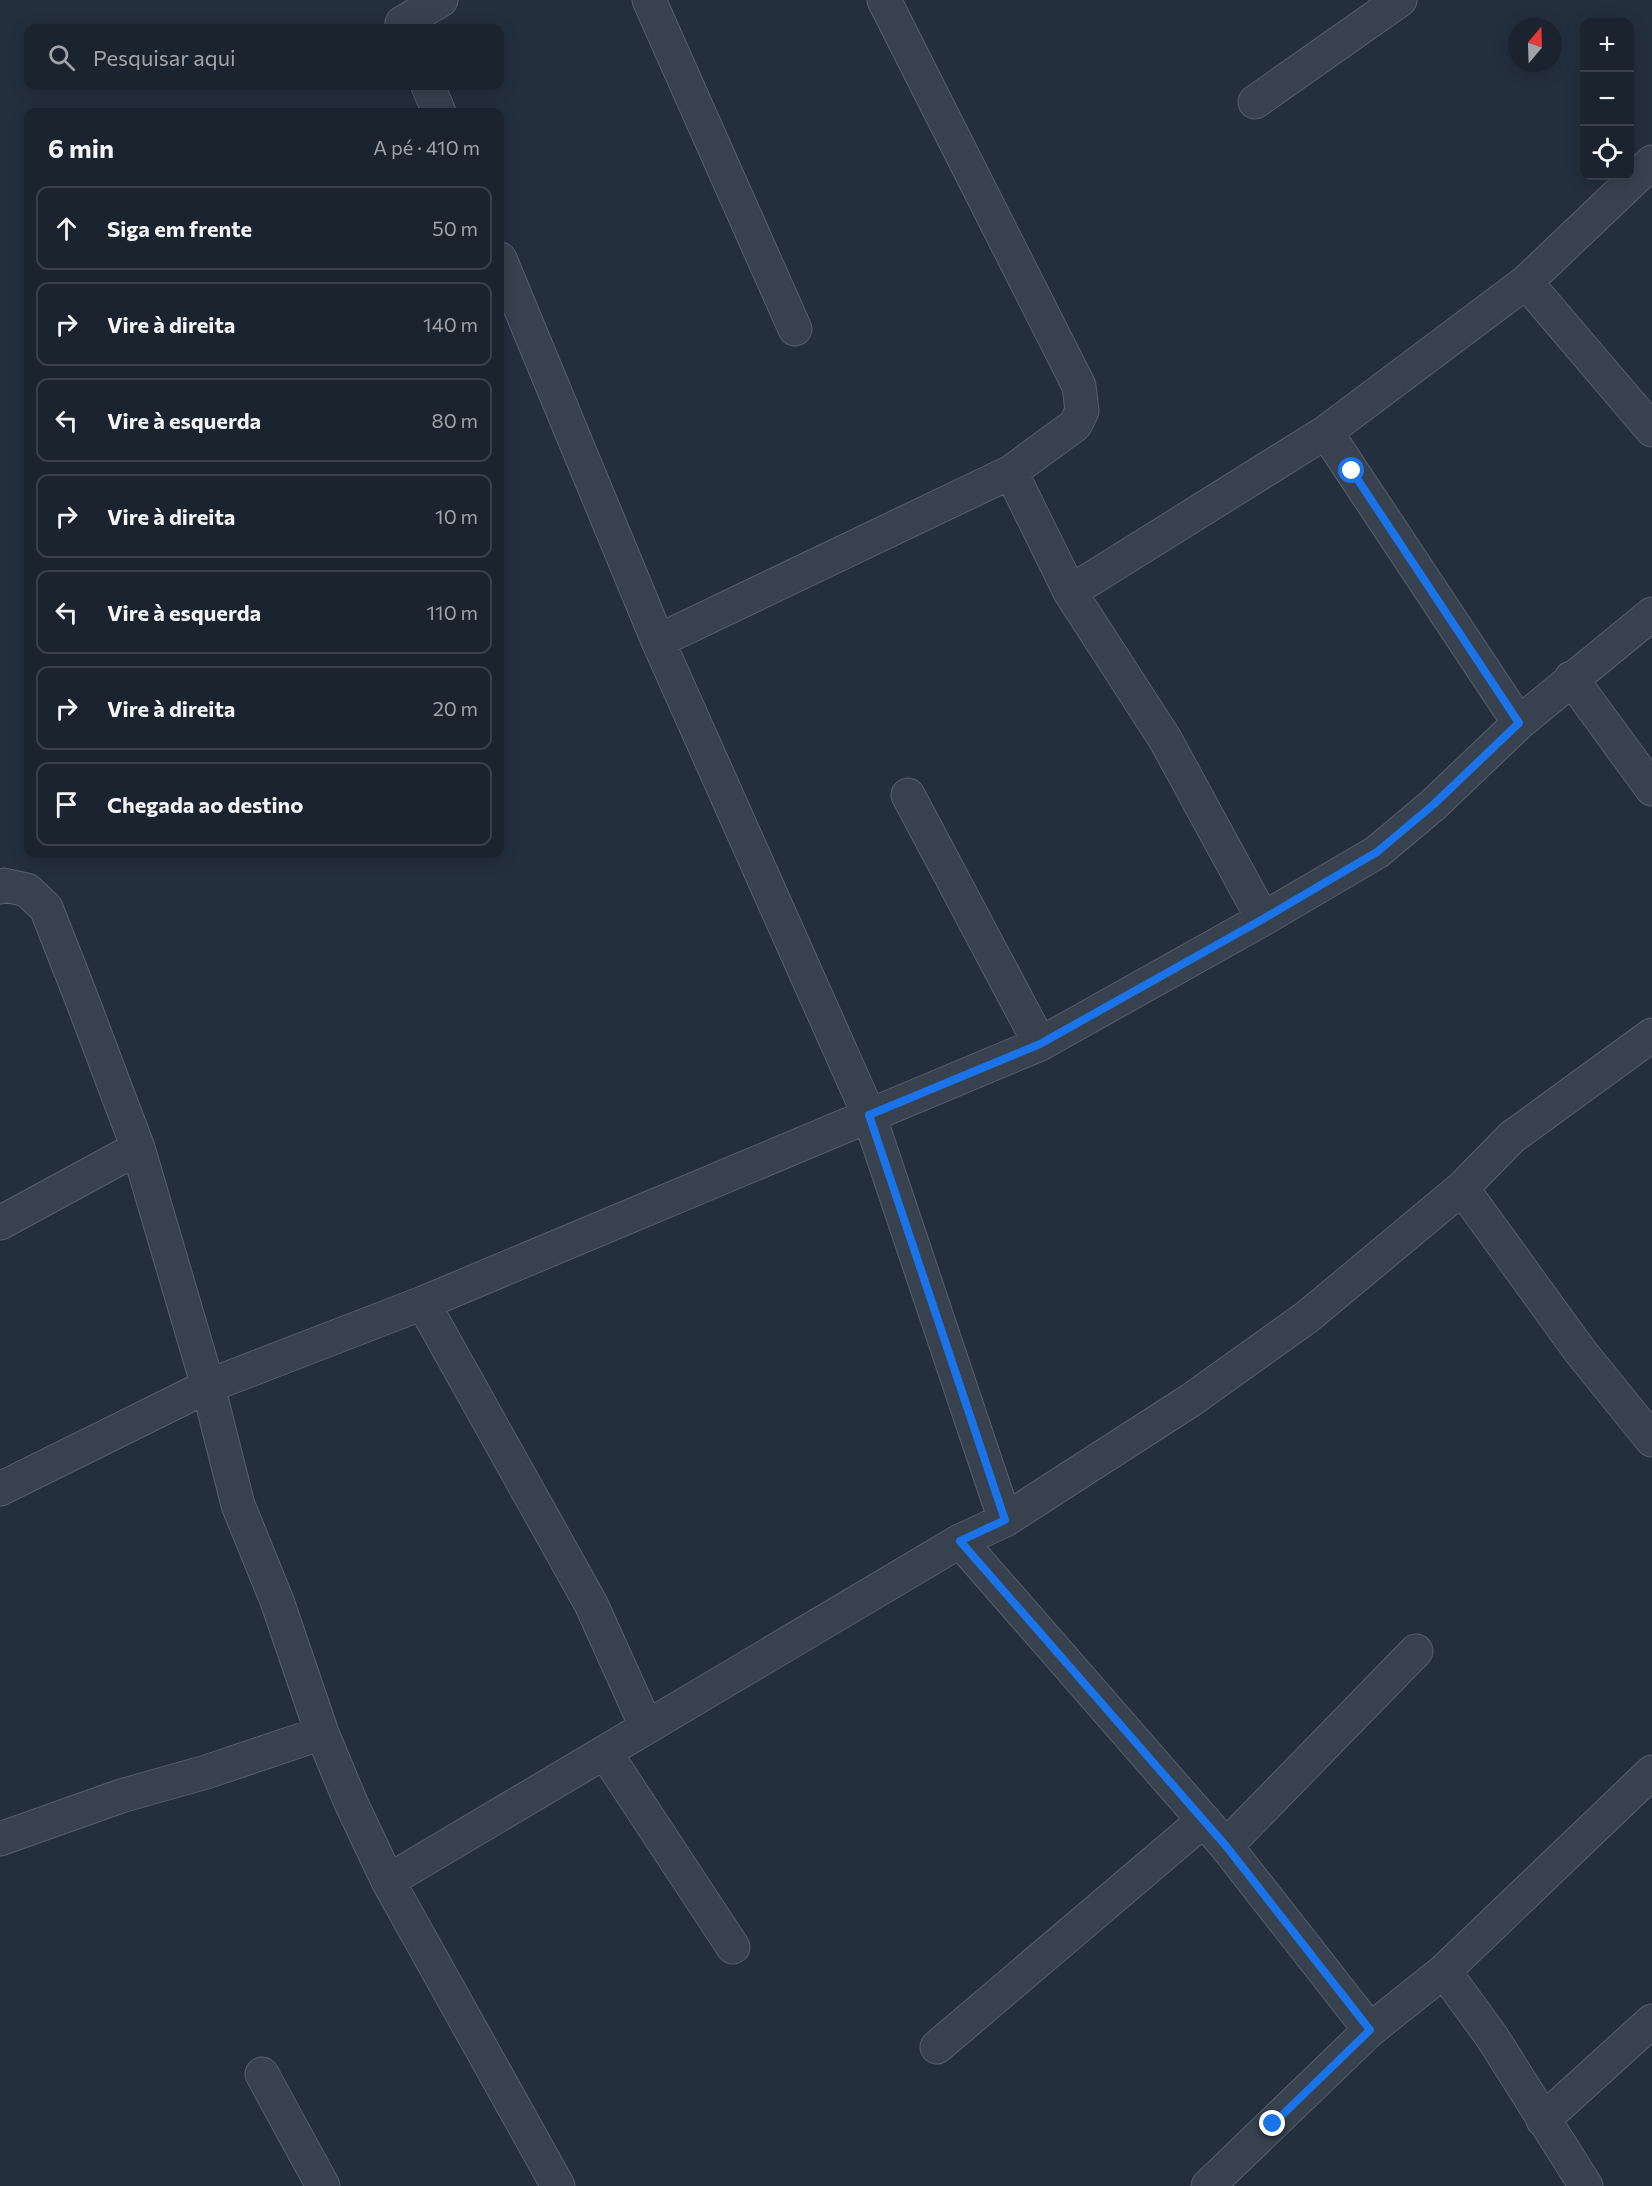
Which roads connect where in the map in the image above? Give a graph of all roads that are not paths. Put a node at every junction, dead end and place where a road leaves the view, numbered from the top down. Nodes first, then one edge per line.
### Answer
1 (441, 0) edge
2 (649, 0) edge
3 (884, 0) edge
4 (1400, 0) edge
5 (399, 17) edge
6 (430, 90) edge
7 (1255, 102) dead end
8 (437, 108) edge
9 (1652, 162) edge
10 (504, 269) edge
11 (1526, 282) junction
12 (795, 329) dead end
13 (1652, 430) edge
14 (1326, 432) junction
15 (1011, 472) junction
16 (1070, 591) junction
17 (1652, 614) edge
18 (658, 641) junction
19 (1571, 678) junction
20 (1519, 723) junction
21 (1652, 789) edge
22 (908, 795) dead end
23 (0, 887) edge
24 (1263, 919) junction
25 (1652, 1035) edge
26 (1040, 1044) junction
27 (869, 1115) junction
28 (138, 1148) junction
29 (1462, 1188) junction
30 (0, 1223) edge
31 (423, 1303) junction
32 (208, 1386) junction
33 (1652, 1440) edge
34 (0, 1489) edge
35 (1005, 1520) junction
36 (960, 1541) junction
37 (1416, 1651) dead end
38 (646, 1726) junction
39 (322, 1733) junction
40 (606, 1754) junction
41 (1652, 1772) edge
42 (1204, 1820) junction
43 (0, 1839) edge
44 (1226, 1846) junction
45 (388, 1881) junction
46 (733, 1947) dead end
47 (1444, 1971) junction
48 (1652, 2021) edge
49 (1370, 2030) junction
50 (937, 2047) dead end
51 (262, 2074) dead end
52 (1544, 2120) junction
53 (323, 2186) edge
54 (558, 2186) edge
55 (1208, 2186) edge
56 (1586, 2186) edge

1 - 5 street
2 - 12 street
3 - 15 street
4 - 7 street
6 - 8 street
9 - 11 street
10 - 18 street
11 - 13 street
11 - 14 street
14 - 16 street
14 - 20 street
15 - 16 street
15 - 18 street
16 - 24 street
17 - 19 street
18 - 27 street
19 - 20 street
19 - 21 street
20 - 24 street
22 - 26 street
23 - 28 street
24 - 26 street
25 - 29 street
26 - 27 street
27 - 31 street
27 - 35 street
28 - 30 street
28 - 32 street
29 - 33 street
29 - 35 street
31 - 32 street
31 - 38 street
32 - 34 street
32 - 39 street
35 - 36 street
36 - 38 street
36 - 42 street
37 - 44 street
38 - 40 street
39 - 43 street
39 - 45 street
40 - 45 street
40 - 46 street
41 - 47 street
42 - 44 street
42 - 50 street
44 - 49 street
45 - 54 street
47 - 49 street
47 - 52 street
48 - 52 street
49 - 55 street
51 - 53 street
52 - 56 street

